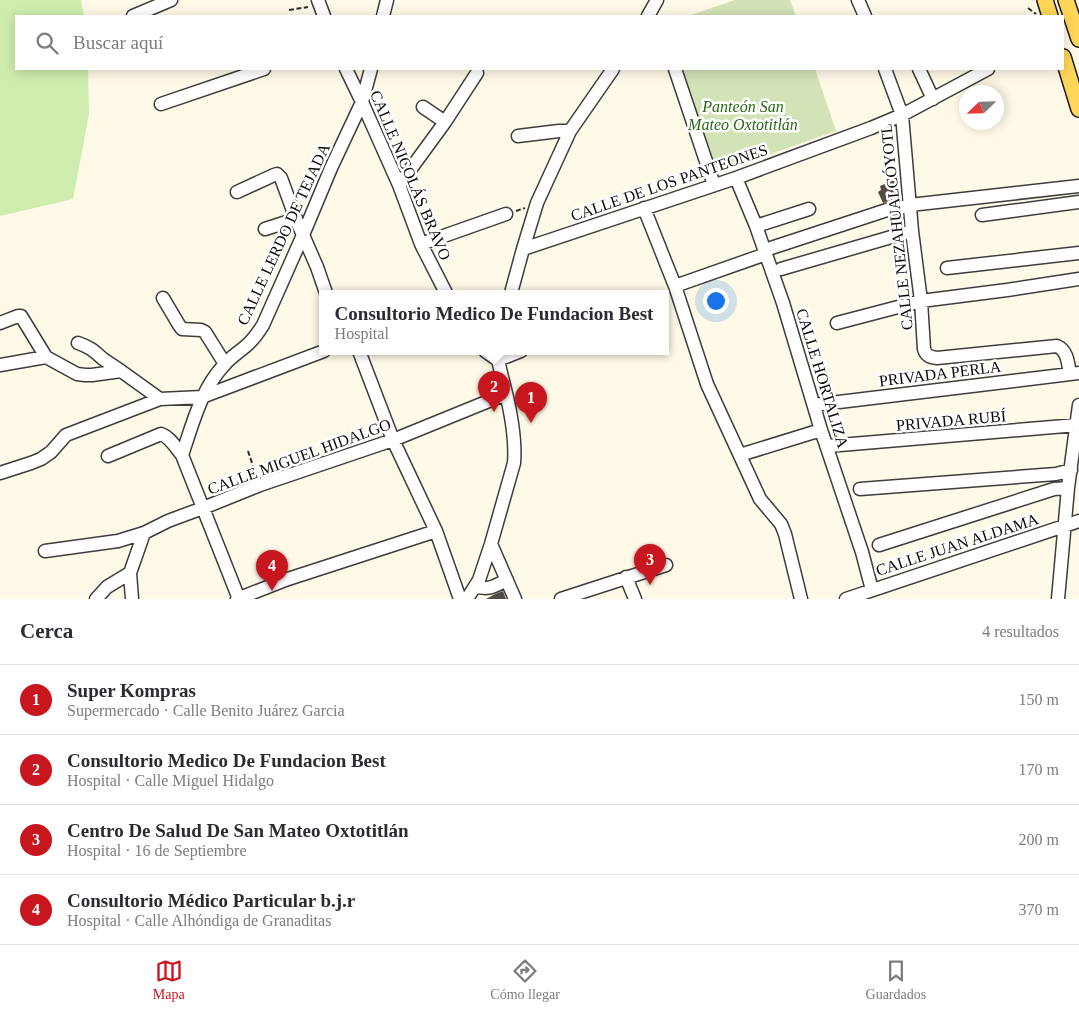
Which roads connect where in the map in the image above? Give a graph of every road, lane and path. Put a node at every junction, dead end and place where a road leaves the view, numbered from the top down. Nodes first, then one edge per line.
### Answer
1 (388, 0) edge
2 (657, 0) edge
3 (858, 0) edge
4 (1045, 0) edge
5 (1066, 0) edge
6 (167, 1) edge
7 (321, 7) edge
8 (1028, 8) dead end
9 (289, 10) dead end
10 (135, 15) edge
11 (384, 15) edge
12 (649, 15) edge
13 (865, 15) edge
14 (1038, 15) edge
15 (1050, 15) edge
16 (1079, 37) edge
17 (1064, 60) edge
18 (261, 70) edge
19 (346, 70) edge
20 (370, 70) edge
21 (612, 70) edge
22 (675, 70) edge
23 (886, 70) edge
24 (919, 70) edge
25 (986, 70) edge
26 (478, 73) dead end
27 (933, 99) junction
28 (362, 102) junction
29 (161, 104) dead end
30 (423, 107) dead end
31 (1079, 109) edge
32 (902, 115) junction
33 (445, 122) junction
34 (570, 131) junction
35 (518, 136) dead end
36 (736, 178) junction
37 (714, 185) junction
38 (399, 186) junction
39 (1079, 186) edge
40 (237, 192) dead end
41 (1079, 202) edge
42 (537, 203) junction
43 (910, 205) junction
44 (644, 208) junction
45 (809, 209) dead end
46 (506, 214) joint
47 (982, 215) dead end
48 (296, 219) junction
49 (756, 226) junction
50 (264, 229) dead end
51 (912, 231) junction
52 (303, 235) junction
53 (421, 244) junction
54 (523, 249) junction
55 (768, 251) junction
56 (1079, 253) edge
57 (947, 268) dead end
58 (781, 269) dead end
59 (1079, 279) edge
60 (325, 290) edge
61 (443, 290) edge
62 (512, 290) edge
63 (676, 292) junction
64 (163, 298) dead end
65 (669, 298) edge
66 (921, 300) junction
67 (0, 323) edge
68 (837, 323) dead end
69 (78, 343) dead end
70 (319, 353) edge
71 (361, 355) edge
72 (498, 355) edge
73 (46, 357) junction
74 (225, 364) junction
75 (0, 365) edge
76 (121, 371) junction
77 (1074, 374) edge
78 (506, 394) junction
79 (202, 397) junction
80 (160, 399) junction
81 (814, 405) junction
82 (1079, 405) edge
83 (1077, 425) junction
84 (821, 430) junction
85 (393, 440) junction
86 (828, 446) junction
87 (248, 452) dead end
88 (182, 455) junction
89 (740, 455) junction
90 (108, 456) dead end
91 (1071, 470) junction
92 (0, 473) edge
93 (260, 485) junction
94 (1068, 488) junction
95 (860, 490) dead end
96 (203, 508) junction
97 (1079, 521) edge
98 (1065, 526) junction
99 (436, 531) junction
100 (144, 533) junction
101 (491, 544) junction
102 (879, 545) dead end
103 (45, 551) dead end
104 (666, 565) dead end
105 (130, 573) junction
106 (626, 577) junction
107 (507, 580) junction
108 (475, 586) junction
109 (872, 590) junction
110 (96, 599) edge
111 (132, 599) edge
112 (239, 599) edge
113 (460, 599) edge
114 (467, 599) edge
115 (515, 599) edge
116 (561, 599) edge
117 (635, 599) edge
118 (801, 599) edge
119 (846, 599) edge
120 (1058, 599) edge

1 - 11 street
2 - 12 street
3 - 13 street
4 - 15 main road
5 - 16 main road
6 - 10 street
7 - 9 path
8 - 14 path
17 - 31 main road
18 - 29 street
19 - 28 street, CALLE NICOLÁS BRAVO
20 - 28 street, CALLE LERDO DE TEJADA
21 - 34 street
22 - 37 street
23 - 32 street, CALLE NEZAHUALCÓYOTL
24 - 27 street
25 - 27 street, CALLE DE LOS PANTEONES
26 - 33 street
27 - 32 street, CALLE DE LOS PANTEONES
28 - 38 street, CALLE NICOLÁS BRAVO
28 - 52 street, CALLE LERDO DE TEJADA
30 - 33 street
32 - 36 street, CALLE DE LOS PANTEONES
32 - 43 street, CALLE NEZAHUALCÓYOTL
33 - 38 street
34 - 35 street
34 - 42 street
36 - 37 street, CALLE DE LOS PANTEONES
36 - 49 street, CALLE HORTALIZA
37 - 44 street, CALLE DE LOS PANTEONES
38 - 53 street, CALLE NICOLÁS BRAVO
39 - 43 street
40 - 48 street
41 - 47 street
42 - 46 path
42 - 54 street
43 - 51 street, CALLE NEZAHUALCÓYOTL
43 - 55 street
44 - 54 street, CALLE DE LOS PANTEONES
44 - 63 street
45 - 49 street
46 - 53 street
48 - 50 street
48 - 52 street
49 - 55 street, CALLE HORTALIZA
51 - 58 street
51 - 66 street, CALLE NEZAHUALCÓYOTL
52 - 60 street
52 - 74 street, CALLE LERDO DE TEJADA
53 - 61 street, CALLE NICOLÁS BRAVO
54 - 62 street
55 - 63 street
55 - 81 street, CALLE HORTALIZA
56 - 57 street
59 - 66 street
63 - 65 street
63 - 89 street
64 - 74 street
66 - 68 street
66 - 77 street, CALLE NEZAHUALCÓYOTL
67 - 73 street
69 - 76 street
70 - 79 street
71 - 85 street
72 - 78 street
73 - 75 street
73 - 76 street
74 - 79 street, CALLE LERDO DE TEJADA
76 - 80 street
77 - 81 street, PRIVADA PERLA
78 - 85 street, CALLE MIGUEL HIDALGO
78 - 101 street
79 - 80 street
79 - 88 street, CALLE LERDO DE TEJADA
80 - 92 street
81 - 84 street, CALLE HORTALIZA
82 - 83 street
83 - 86 street, PRIVADA RUBÍ
83 - 91 street
84 - 86 street, CALLE HORTALIZA
84 - 89 street
85 - 93 street, CALLE MIGUEL HIDALGO
85 - 99 street
86 - 109 street, CALLE HORTALIZA
87 - 93 path
88 - 90 street
88 - 96 street
89 - 118 street
91 - 94 street
91 - 95 street
93 - 96 street, CALLE MIGUEL HIDALGO
94 - 98 street
94 - 102 street
96 - 100 street, CALLE MIGUEL HIDALGO
96 - 112 street
97 - 98 street, CALLE JUAN ALDAMA
98 - 109 street, CALLE JUAN ALDAMA
98 - 120 street
99 - 112 street
99 - 113 street
100 - 103 street, CALLE MIGUEL HIDALGO
100 - 105 street
101 - 107 street
101 - 108 street
104 - 106 street
105 - 110 street
105 - 111 street
106 - 116 street
106 - 117 street
107 - 108 street
107 - 115 street
108 - 114 street
109 - 119 street, CALLE JUAN ALDAMA

